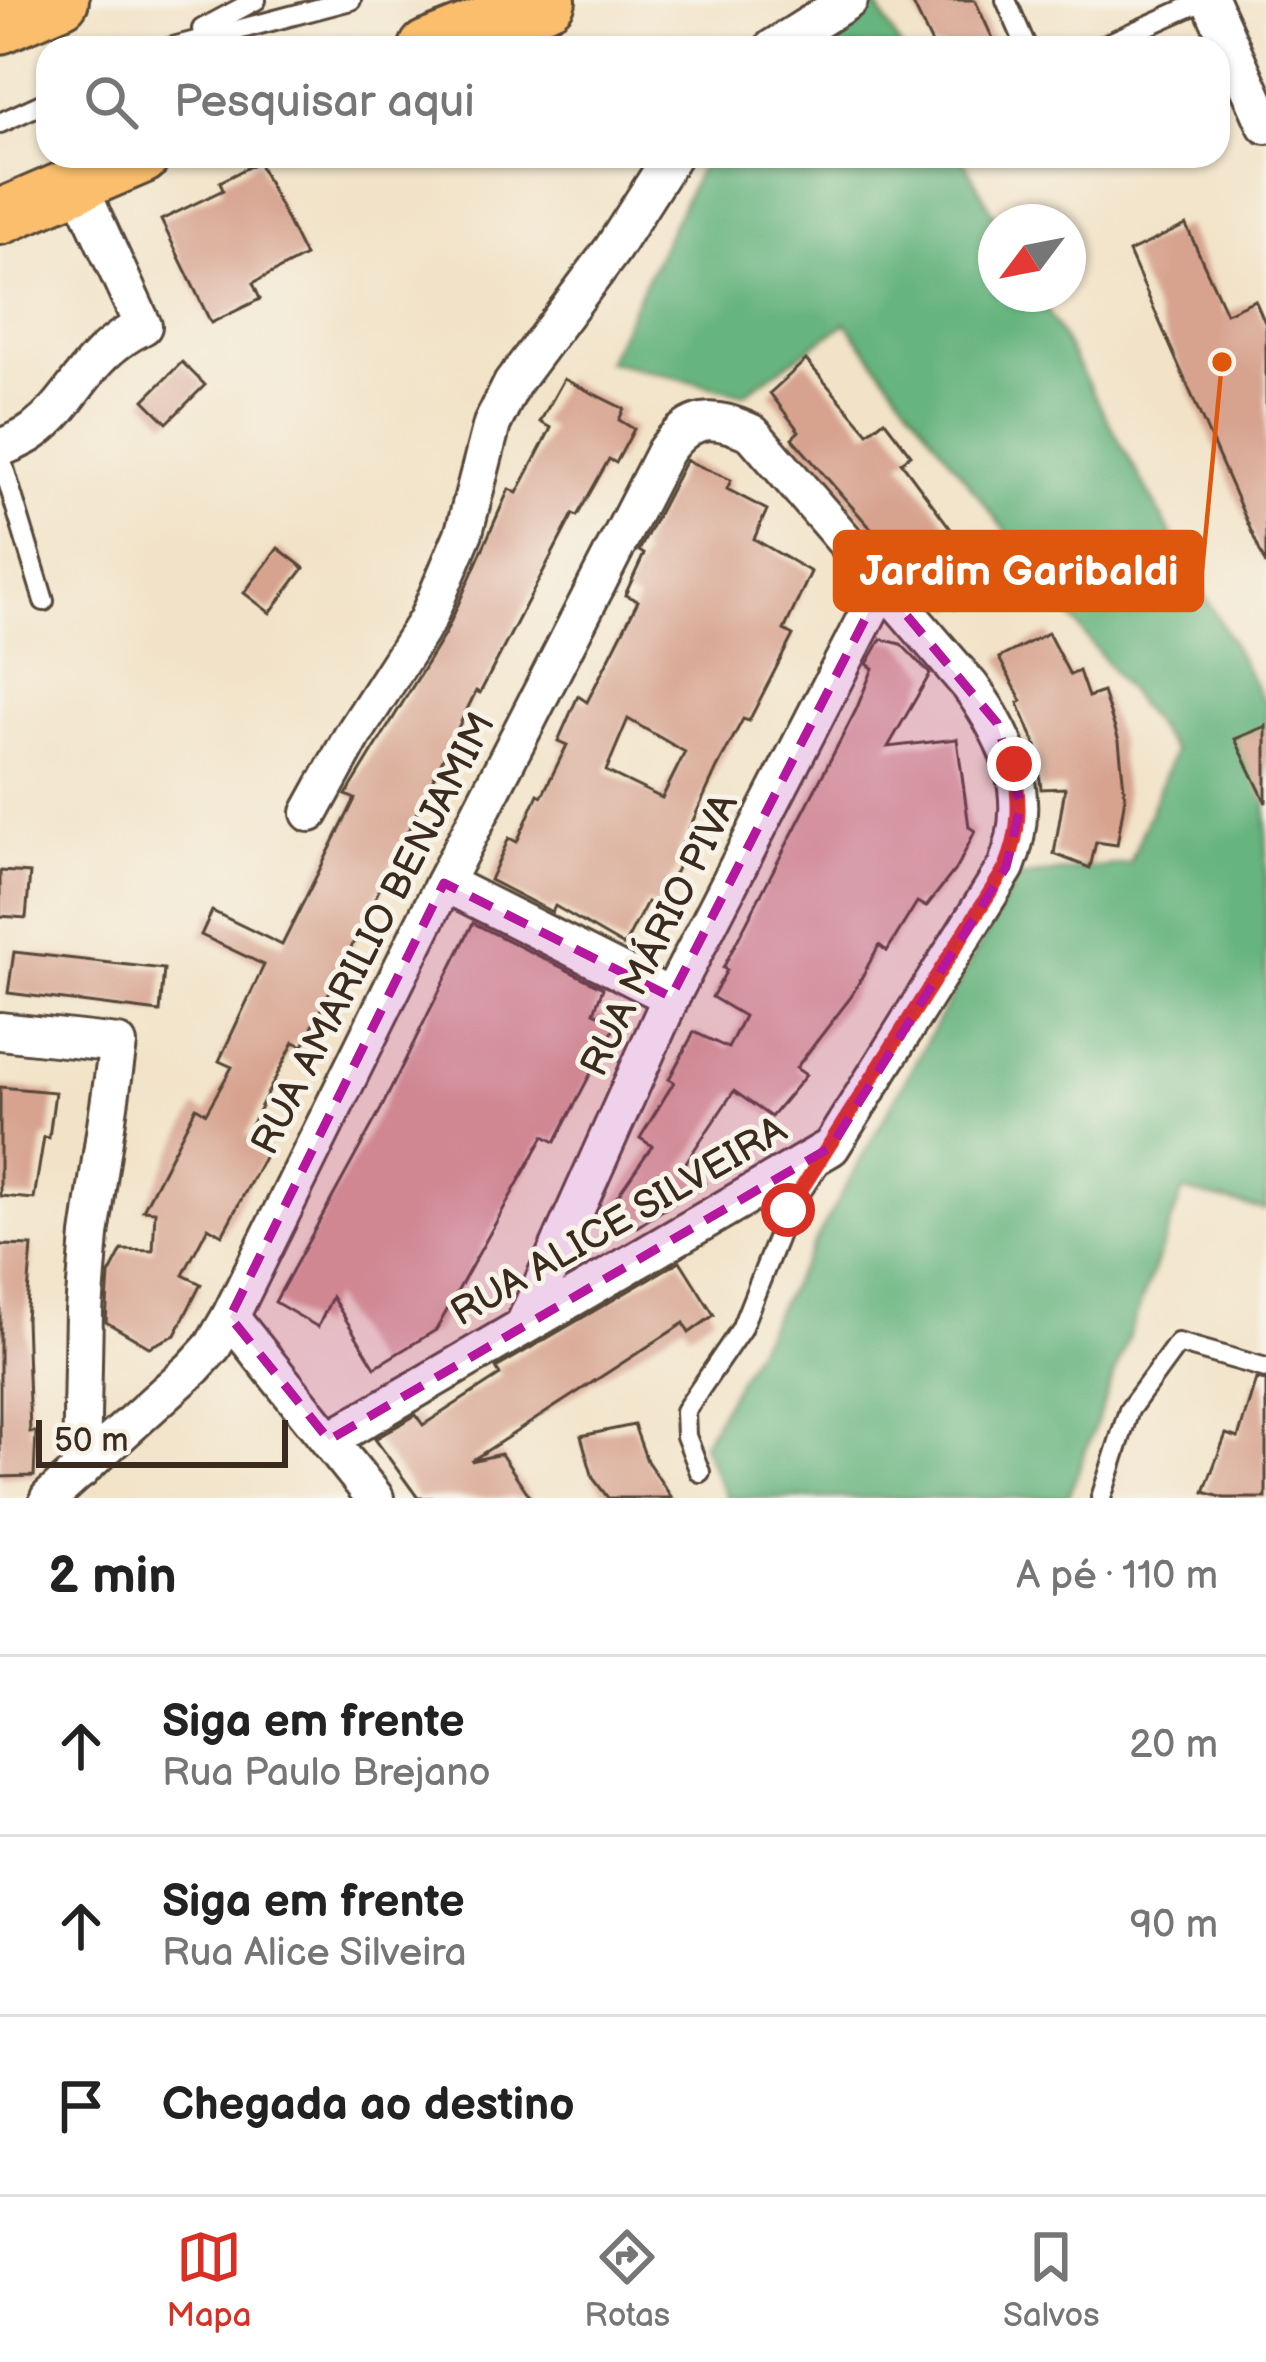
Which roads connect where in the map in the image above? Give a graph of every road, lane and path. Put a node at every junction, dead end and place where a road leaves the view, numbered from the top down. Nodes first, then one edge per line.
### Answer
1 (61, 0) edge
2 (256, 0) edge
3 (351, 0) edge
4 (548, 0) edge
5 (849, 0) edge
6 (1208, 0) edge
7 (1011, 2) edge
8 (0, 26) edge
9 (190, 36) edge
10 (214, 36) edge
11 (457, 36) edge
12 (791, 36) edge
13 (1024, 36) edge
14 (1126, 36) edge
15 (1225, 36) edge
16 (1230, 47) edge
17 (36, 106) edge
18 (0, 123) edge
19 (1266, 125) edge
20 (112, 168) edge
21 (664, 168) edge
22 (77, 182) junction
23 (0, 218) edge
24 (752, 433) joint
25 (0, 451) edge
26 (882, 586) junction
27 (44, 602) dead end
28 (310, 813) dead end
29 (444, 883) junction
30 (671, 997) junction
31 (0, 1031) edge
32 (831, 1147) junction
33 (230, 1317) junction
34 (524, 1325) junction
35 (1266, 1368) edge
36 (329, 1440) junction
37 (81, 1470) junction
38 (700, 1472) dead end
39 (50, 1498) edge
40 (375, 1498) edge
41 (1101, 1498) edge

1 - 8 main road
2 - 9 lane
3 - 10 lane
4 - 11 main road
5 - 12 street
6 - 14 lane
6 - 15 street
7 - 13 lane
16 - 19 street
17 - 18 lane
20 - 22 main road
21 - 28 street
22 - 23 main road
22 - 25 street
24 - 26 street, RUA ALICE SILVEIRA
24 - 29 street, RUA AMARILIO BENJAMIM
25 - 27 lane
26 - 30 street, RUA MÁRIO PIVA
26 - 32 street, RUA ALICE SILVEIRA
29 - 30 street
29 - 33 street, RUA AMARILIO BENJAMIM
30 - 34 street, RUA MÁRIO PIVA
31 - 37 street
32 - 34 street, RUA ALICE SILVEIRA
32 - 38 lane
33 - 36 street
33 - 37 street, RUA AMARILIO BENJAMIM
34 - 36 street, RUA ALICE SILVEIRA
35 - 41 lane
36 - 40 street
37 - 39 street, RUA AMARILIO BENJAMIM

